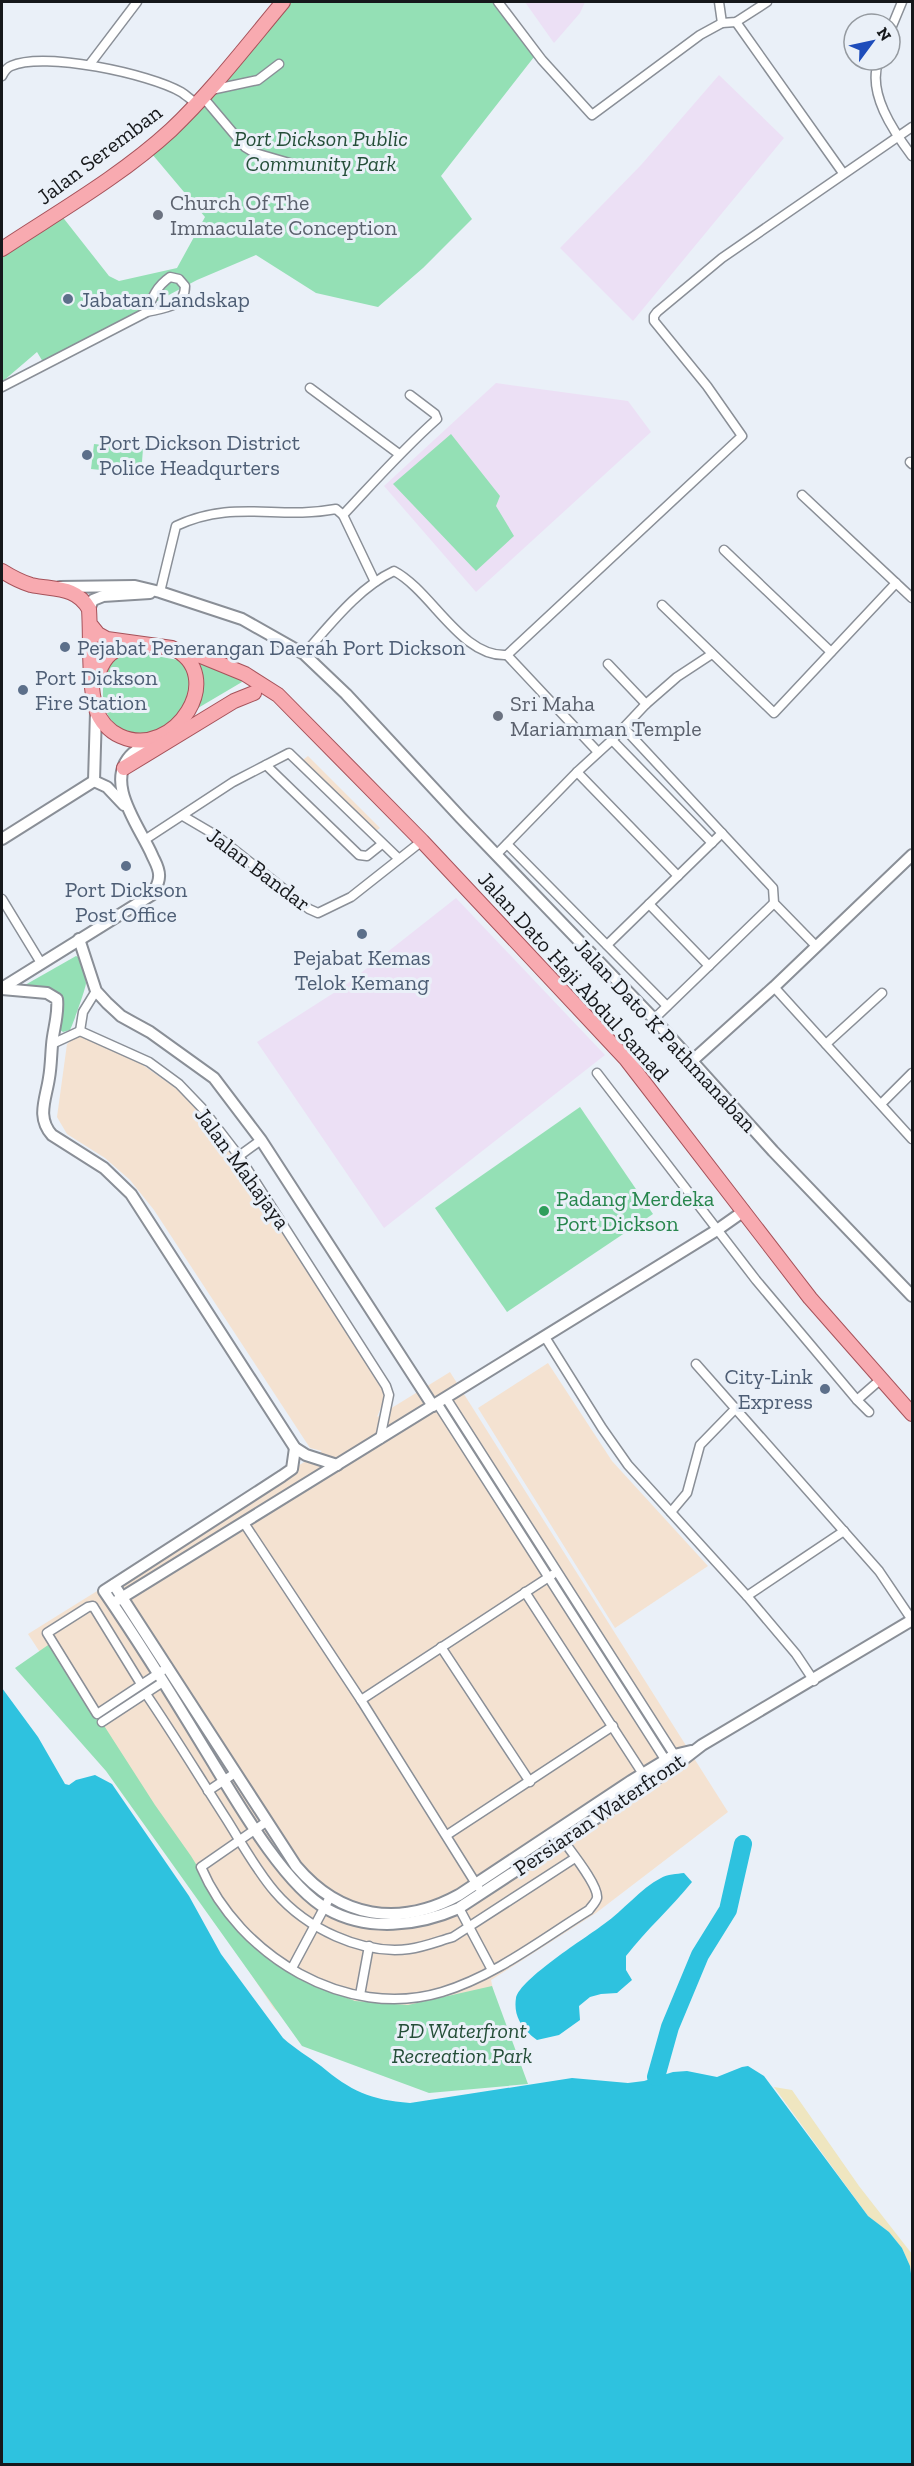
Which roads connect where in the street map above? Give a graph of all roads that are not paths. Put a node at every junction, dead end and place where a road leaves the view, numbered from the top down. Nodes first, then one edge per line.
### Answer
1 (137, 2) edge
2 (283, 2) edge
3 (498, 2) edge
4 (718, 2) edge
5 (766, 2) edge
6 (736, 22) junction
7 (722, 23) junction
8 (90, 64) junction
9 (279, 64) dead end
10 (876, 72) edge
11 (2, 76) edge
12 (202, 97) junction
13 (912, 126) edge
14 (898, 137) junction
15 (912, 156) edge
16 (293, 164) dead end
17 (843, 173) junction
18 (2, 249) edge
19 (147, 312) junction
20 (2, 387) edge
21 (310, 388) dead end
22 (410, 395) dead end
23 (399, 454) junction
24 (802, 495) dead end
25 (343, 515) junction
26 (724, 550) dead end
27 (2, 571) edge
28 (375, 582) junction
29 (896, 584) junction
30 (50, 589) junction
31 (160, 592) junction
32 (912, 598) edge
33 (662, 605) dead end
34 (89, 609) junction
35 (90, 624) junction
36 (132, 643) junction
37 (182, 652) junction
38 (831, 652) junction
39 (304, 654) junction
40 (712, 654) junction
41 (507, 655) junction
42 (608, 664) dead end
43 (93, 688) junction
44 (254, 693) junction
45 (278, 694) junction
46 (646, 704) junction
47 (96, 710) junction
48 (181, 724) junction
49 (624, 728) junction
50 (152, 740) junction
51 (612, 740) junction
52 (598, 752) junction
53 (267, 765) junction
54 (124, 768) junction
55 (577, 772) junction
56 (94, 781) junction
57 (127, 809) junction
58 (183, 816) junction
59 (722, 833) junction
60 (2, 839) edge
61 (146, 839) junction
62 (422, 841) junction
63 (712, 843) junction
64 (382, 844) junction
65 (507, 844) junction
66 (497, 854) junction
67 (912, 855) edge
68 (399, 859) junction
69 (678, 876) junction
70 (2, 899) edge
71 (774, 903) junction
72 (649, 904) junction
73 (79, 939) junction
74 (607, 945) junction
75 (816, 946) junction
76 (41, 963) junction
77 (709, 966) junction
78 (774, 987) junction
79 (2, 989) edge
80 (96, 991) junction
81 (882, 993) dead end
82 (667, 1006) junction
83 (654, 1019) junction
84 (80, 1030) junction
85 (52, 1044) junction
86 (826, 1044) junction
87 (693, 1060) junction
88 (597, 1073) dead end
89 (912, 1073) edge
90 (882, 1103) junction
91 (912, 1139) edge
92 (261, 1140) junction
93 (239, 1156) junction
94 (744, 1211) junction
95 (717, 1230) junction
96 (912, 1296) edge
97 (545, 1337) junction
98 (696, 1364) dead end
99 (881, 1379) junction
100 (857, 1400) junction
101 (439, 1402) junction
102 (736, 1408) junction
103 (869, 1412) dead end
104 (912, 1414) edge
105 (380, 1439) junction
106 (296, 1448) junction
107 (337, 1465) junction
108 (671, 1512) junction
109 (244, 1523) junction
110 (844, 1531) junction
111 (557, 1571) junction
112 (548, 1577) junction
113 (525, 1592) junction
114 (747, 1596) junction
115 (118, 1601) junction
116 (912, 1620) edge
117 (441, 1647) junction
118 (168, 1667) junction
119 (161, 1678) junction
120 (814, 1681) junction
121 (141, 1684) junction
122 (146, 1694) junction
123 (361, 1700) junction
124 (102, 1722) dead end
125 (614, 1726) junction
126 (673, 1762) junction
127 (235, 1773) junction
128 (643, 1774) junction
129 (224, 1780) junction
130 (530, 1782) junction
131 (208, 1791) junction
132 (266, 1822) junction
133 (256, 1829) junction
134 (447, 1835) junction
135 (560, 1835) junction
136 (240, 1841) junction
137 (575, 1858) junction
138 (479, 1888) junction
139 (330, 1897) junction
140 (325, 1908) junction
141 (459, 1908) junction
142 (314, 1925) junction
143 (469, 1925) junction
144 (369, 1946) junction
145 (292, 1968) junction
146 (492, 1971) junction
147 (360, 1995) junction

1 - 8 street
2 - 12 main road, Jalan Seremban
3 - 7 street
4 - 7 street
5 - 6 street
6 - 7 street
6 - 17 street
8 - 11 street
8 - 12 street
9 - 12 street
10 - 14 street
12 - 16 street
12 - 18 main road, Jalan Seremban
13 - 14 street
14 - 15 street
14 - 17 street
17 - 41 street
19 - 19 street
19 - 20 street
21 - 23 street
22 - 23 street
23 - 25 street
24 - 29 street
25 - 28 street
25 - 31 street
26 - 38 street
27 - 30 main road
28 - 39 street
28 - 41 street
29 - 32 street
29 - 38 street
30 - 31 street, Jalan Dato K Pathmanaban
30 - 34 main road
31 - 34 street, Jalan Dato K Pathmanaban
31 - 39 street, Jalan Dato K Pathmanaban
33 - 40 street
34 - 35 main road
35 - 36 main road
35 - 43 main road
36 - 37 main road
36 - 43 main road
37 - 45 main road, Jalan Dato Haji Abdul Samad
37 - 48 main road
38 - 40 street
39 - 66 street, Jalan Dato K Pathmanaban
40 - 46 street
41 - 52 street
42 - 46 street
43 - 47 main road
44 - 45 main road
44 - 48 main road
44 - 54 main road
45 - 62 main road, Jalan Dato Haji Abdul Samad
46 - 49 street
47 - 50 main road
47 - 56 street
48 - 50 main road
49 - 51 street
49 - 59 street
50 - 54 street
51 - 52 street
51 - 63 street
52 - 55 street
53 - 58 street, Jalan Bandar
53 - 64 street, Jalan Bandar
53 - 64 street
54 - 57 street
55 - 65 street
55 - 69 street
56 - 57 street
56 - 60 street
57 - 61 street
58 - 61 street, Jalan Bandar
58 - 68 street, Jalan Bandar
59 - 63 street
59 - 71 street
61 - 73 street
62 - 68 street, Jalan Bandar
62 - 94 main road, Jalan Dato Haji Abdul Samad
63 - 69 street
64 - 68 street, Jalan Bandar
65 - 66 street
65 - 74 street
66 - 83 street, Jalan Dato K Pathmanaban
67 - 75 street
69 - 72 street
70 - 76 street
71 - 75 street
71 - 77 street
72 - 74 street
72 - 77 street
73 - 76 street
73 - 80 street
74 - 82 street
75 - 78 street
76 - 79 street
77 - 82 street
78 - 86 street
78 - 87 street
79 - 85 street
80 - 84 street
80 - 92 street
81 - 86 street
82 - 83 street
83 - 87 street, Jalan Dato K Pathmanaban
84 - 85 street
84 - 93 street, Jalan Mahajaya
85 - 106 street
86 - 90 street
87 - 96 street, Jalan Dato K Pathmanaban
88 - 95 street
89 - 90 street
90 - 91 street
92 - 93 street
92 - 101 street
93 - 105 street, Jalan Mahajaya
94 - 95 street
94 - 99 main road, Jalan Dato Haji Abdul Samad
95 - 97 street
95 - 100 street
97 - 101 street
97 - 108 street
98 - 102 street
99 - 100 street
99 - 104 main road, Jalan Dato Haji Abdul Samad
100 - 103 street
101 - 105 street
101 - 111 street
101 - 112 street
102 - 108 street
102 - 110 street
105 - 107 street
106 - 107 street
106 - 115 street
107 - 109 street
108 - 114 street
109 - 115 street
109 - 123 street
110 - 114 street
110 - 116 street
111 - 112 street
111 - 126 street
112 - 113 street
112 - 126 street
113 - 117 street
113 - 125 street
114 - 120 street
115 - 118 street, Persiaran Waterfront
115 - 119 street, Persiaran Waterfront
116 - 120 street, Persiaran Waterfront
117 - 123 street
117 - 130 street
118 - 119 street
118 - 127 street, Persiaran Waterfront
119 - 121 street
119 - 122 street
119 - 129 street, Persiaran Waterfront
120 - 126 street, Persiaran Waterfront
121 - 121 street
122 - 124 street
122 - 131 street
123 - 134 street
125 - 128 street
125 - 130 street
126 - 128 street, Persiaran Waterfront
126 - 135 street, Persiaran Waterfront
127 - 129 street
127 - 132 street, Persiaran Waterfront
128 - 135 street, Persiaran Waterfront
129 - 131 street
129 - 133 street, Persiaran Waterfront
130 - 134 street
131 - 136 street
132 - 133 street
132 - 139 street, Persiaran Waterfront
133 - 136 street
133 - 140 street, Persiaran Waterfront
134 - 138 street
135 - 137 street
135 - 138 street, Persiaran Waterfront
136 - 142 street
136 - 145 street, Persiaran Waterfront
137 - 143 street
137 - 146 street, Persiaran Waterfront
138 - 139 street, Persiaran Waterfront
138 - 141 street, Persiaran Waterfront
139 - 140 street
140 - 141 street, Persiaran Waterfront
140 - 142 street
141 - 143 street
142 - 144 street
142 - 145 street
143 - 144 street
143 - 146 street
144 - 147 street
145 - 147 street, Persiaran Waterfront
146 - 147 street, Persiaran Waterfront

